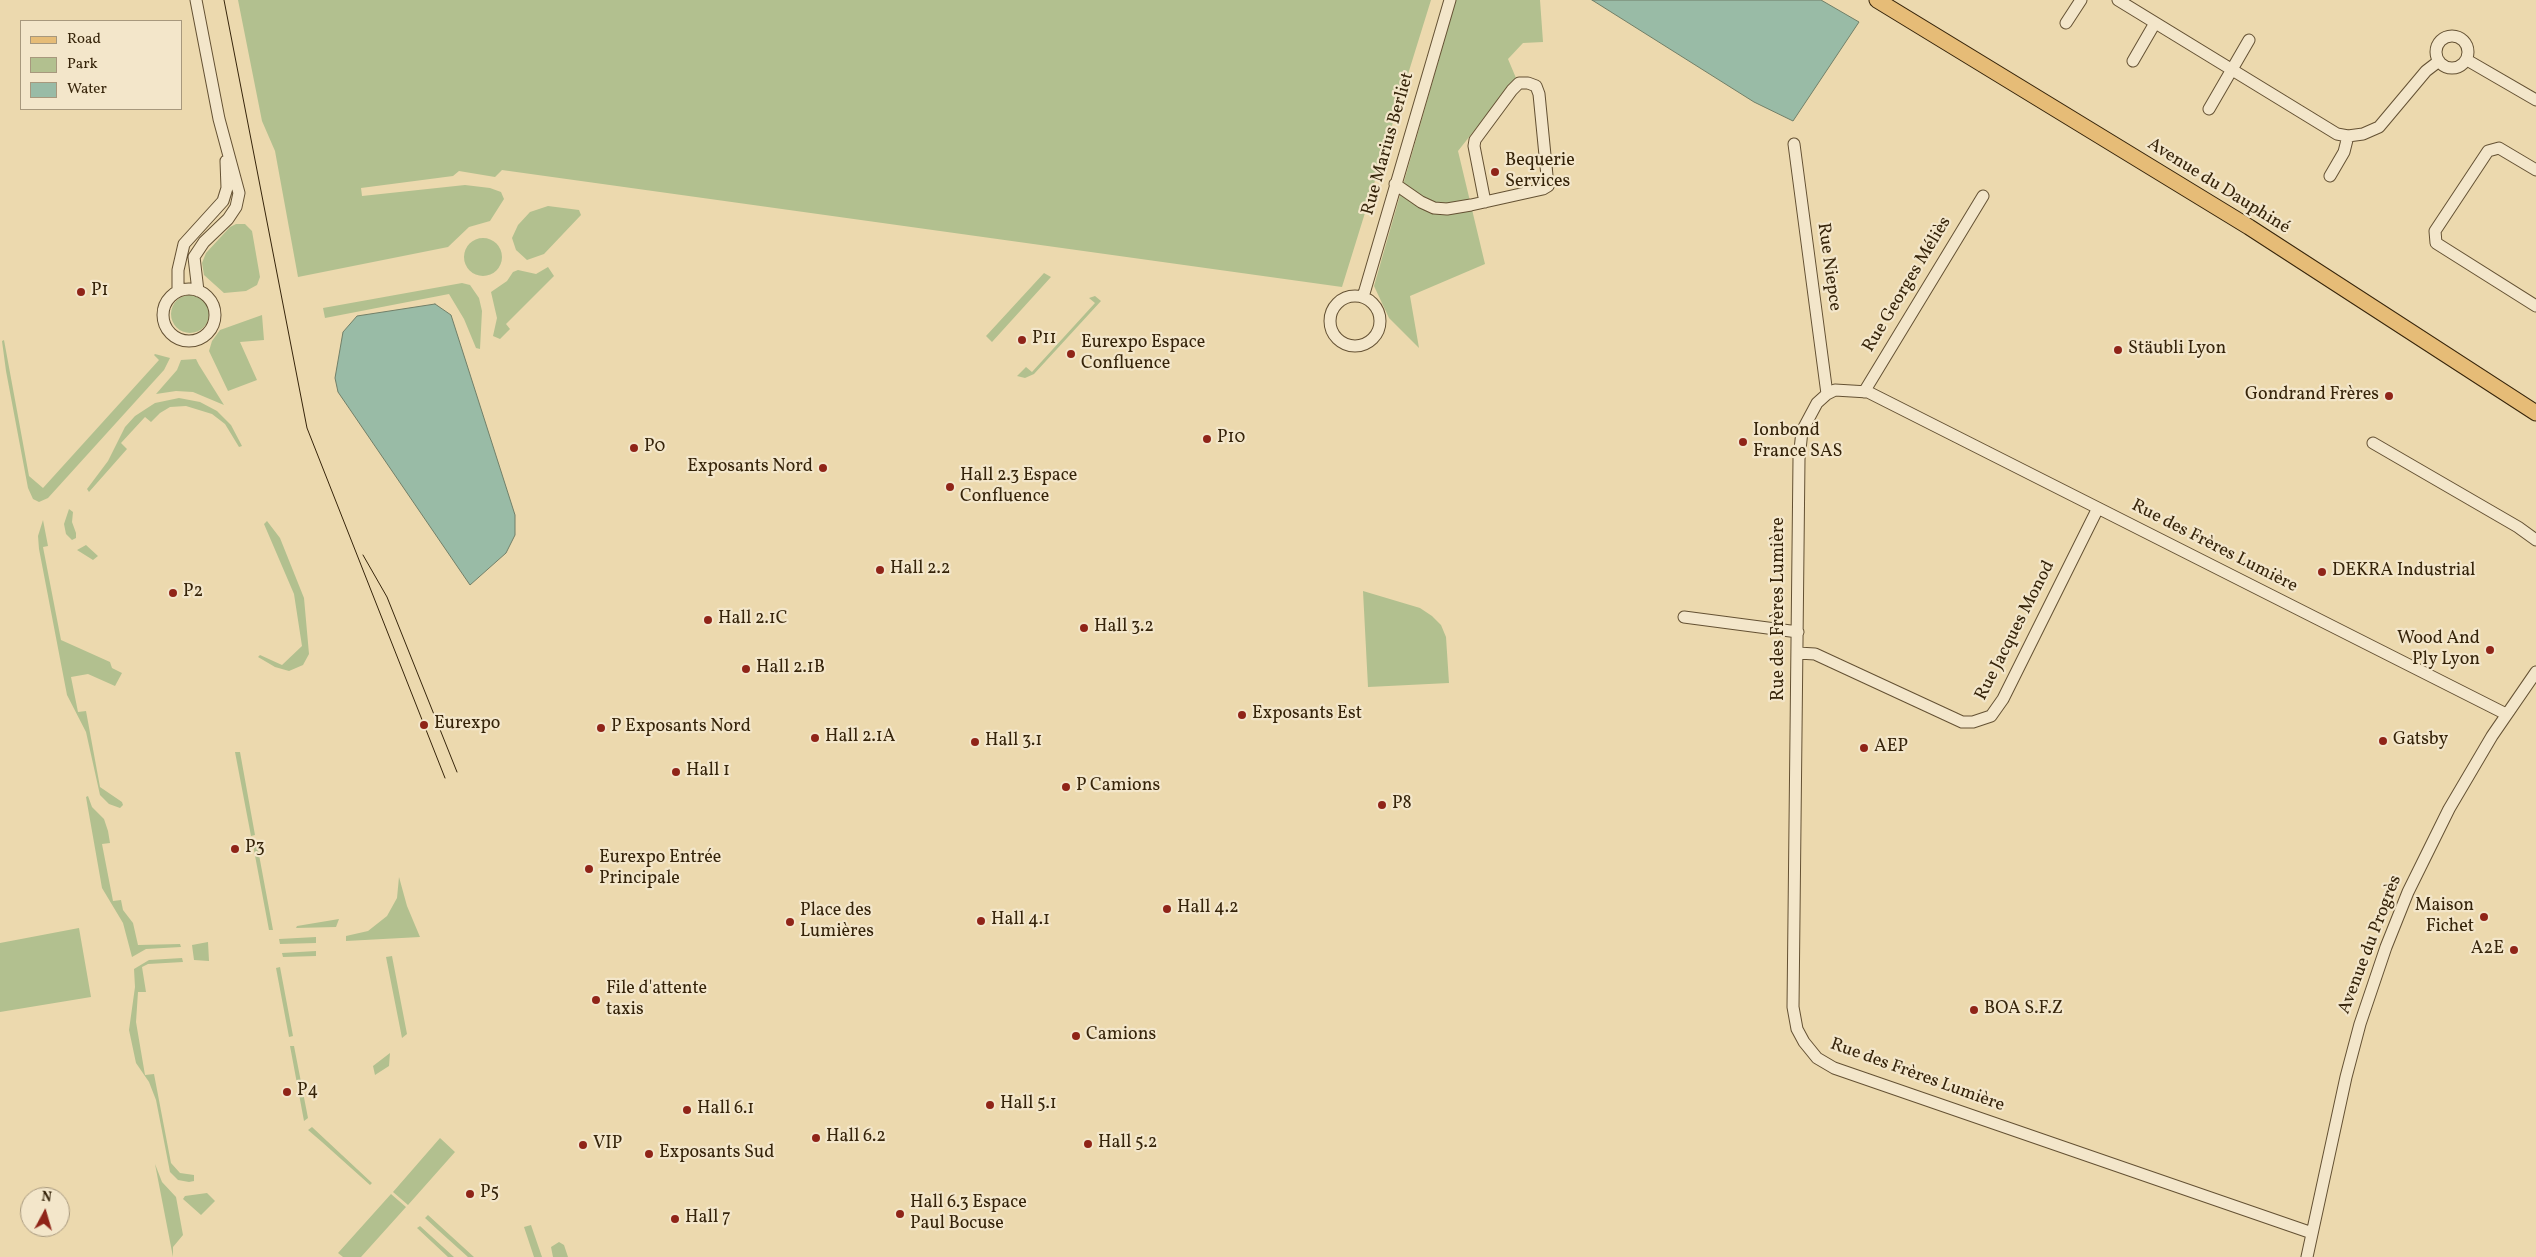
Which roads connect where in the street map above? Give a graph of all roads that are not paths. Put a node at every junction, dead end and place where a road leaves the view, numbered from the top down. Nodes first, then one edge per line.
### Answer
1 (196, 0) edge
2 (1450, 0) edge
3 (1877, 0) edge
4 (2081, 0) edge
5 (2118, 0) edge
6 (2066, 23) dead end
7 (2156, 23) junction
8 (2249, 40) dead end
9 (2467, 60) junction
10 (2134, 61) dead end
11 (2439, 61) junction
12 (2231, 70) junction
13 (2536, 100) edge
14 (2209, 109) dead end
15 (2348, 136) junction
16 (1794, 144) dead end
17 (226, 147) junction
18 (2536, 170) edge
19 (2330, 176) dead end
20 (1394, 184) junction
21 (1982, 196) dead end
22 (1484, 202) junction
23 (178, 291) junction
24 (198, 291) junction
25 (1363, 297) junction
26 (2536, 306) edge
27 (1864, 392) junction
28 (1827, 394) junction
29 (2536, 413) edge
30 (2373, 443) dead end
31 (2098, 508) junction
32 (2536, 540) edge
33 (1684, 617) dead end
34 (1798, 632) junction
35 (1798, 653) junction
36 (2536, 672) edge
37 (2506, 714) junction
38 (2312, 1233) junction
39 (2307, 1257) edge

1 - 17 street
2 - 20 street, Rue Marius Berliet
3 - 29 main road, Avenue du Dauphiné
4 - 6 street
5 - 7 street
7 - 10 street
7 - 12 street
8 - 12 street
9 - 11 street
9 - 11 street
9 - 13 street
11 - 15 street
12 - 14 street
12 - 15 street
15 - 19 street
16 - 28 street, Rue Niepce
17 - 23 street
17 - 24 street
18 - 26 street
20 - 22 street
20 - 25 street, Rue Marius Berliet
21 - 27 street, Rue Georges Méliès
22 - 22 street
23 - 24 street
23 - 24 street
25 - 25 street
27 - 28 street, Rue des Frères Lumière
27 - 31 street, Rue des Frères Lumière
28 - 34 street, Rue des Frères Lumière
30 - 32 street
31 - 35 street, Rue Jacques Monod
31 - 37 street, Rue des Frères Lumière
33 - 34 street
34 - 35 street, Rue des Frères Lumière
35 - 38 street, Rue des Frères Lumière
36 - 37 street, Avenue du Progrès
37 - 38 street, Avenue du Progrès
38 - 39 street, Avenue du Progrès

